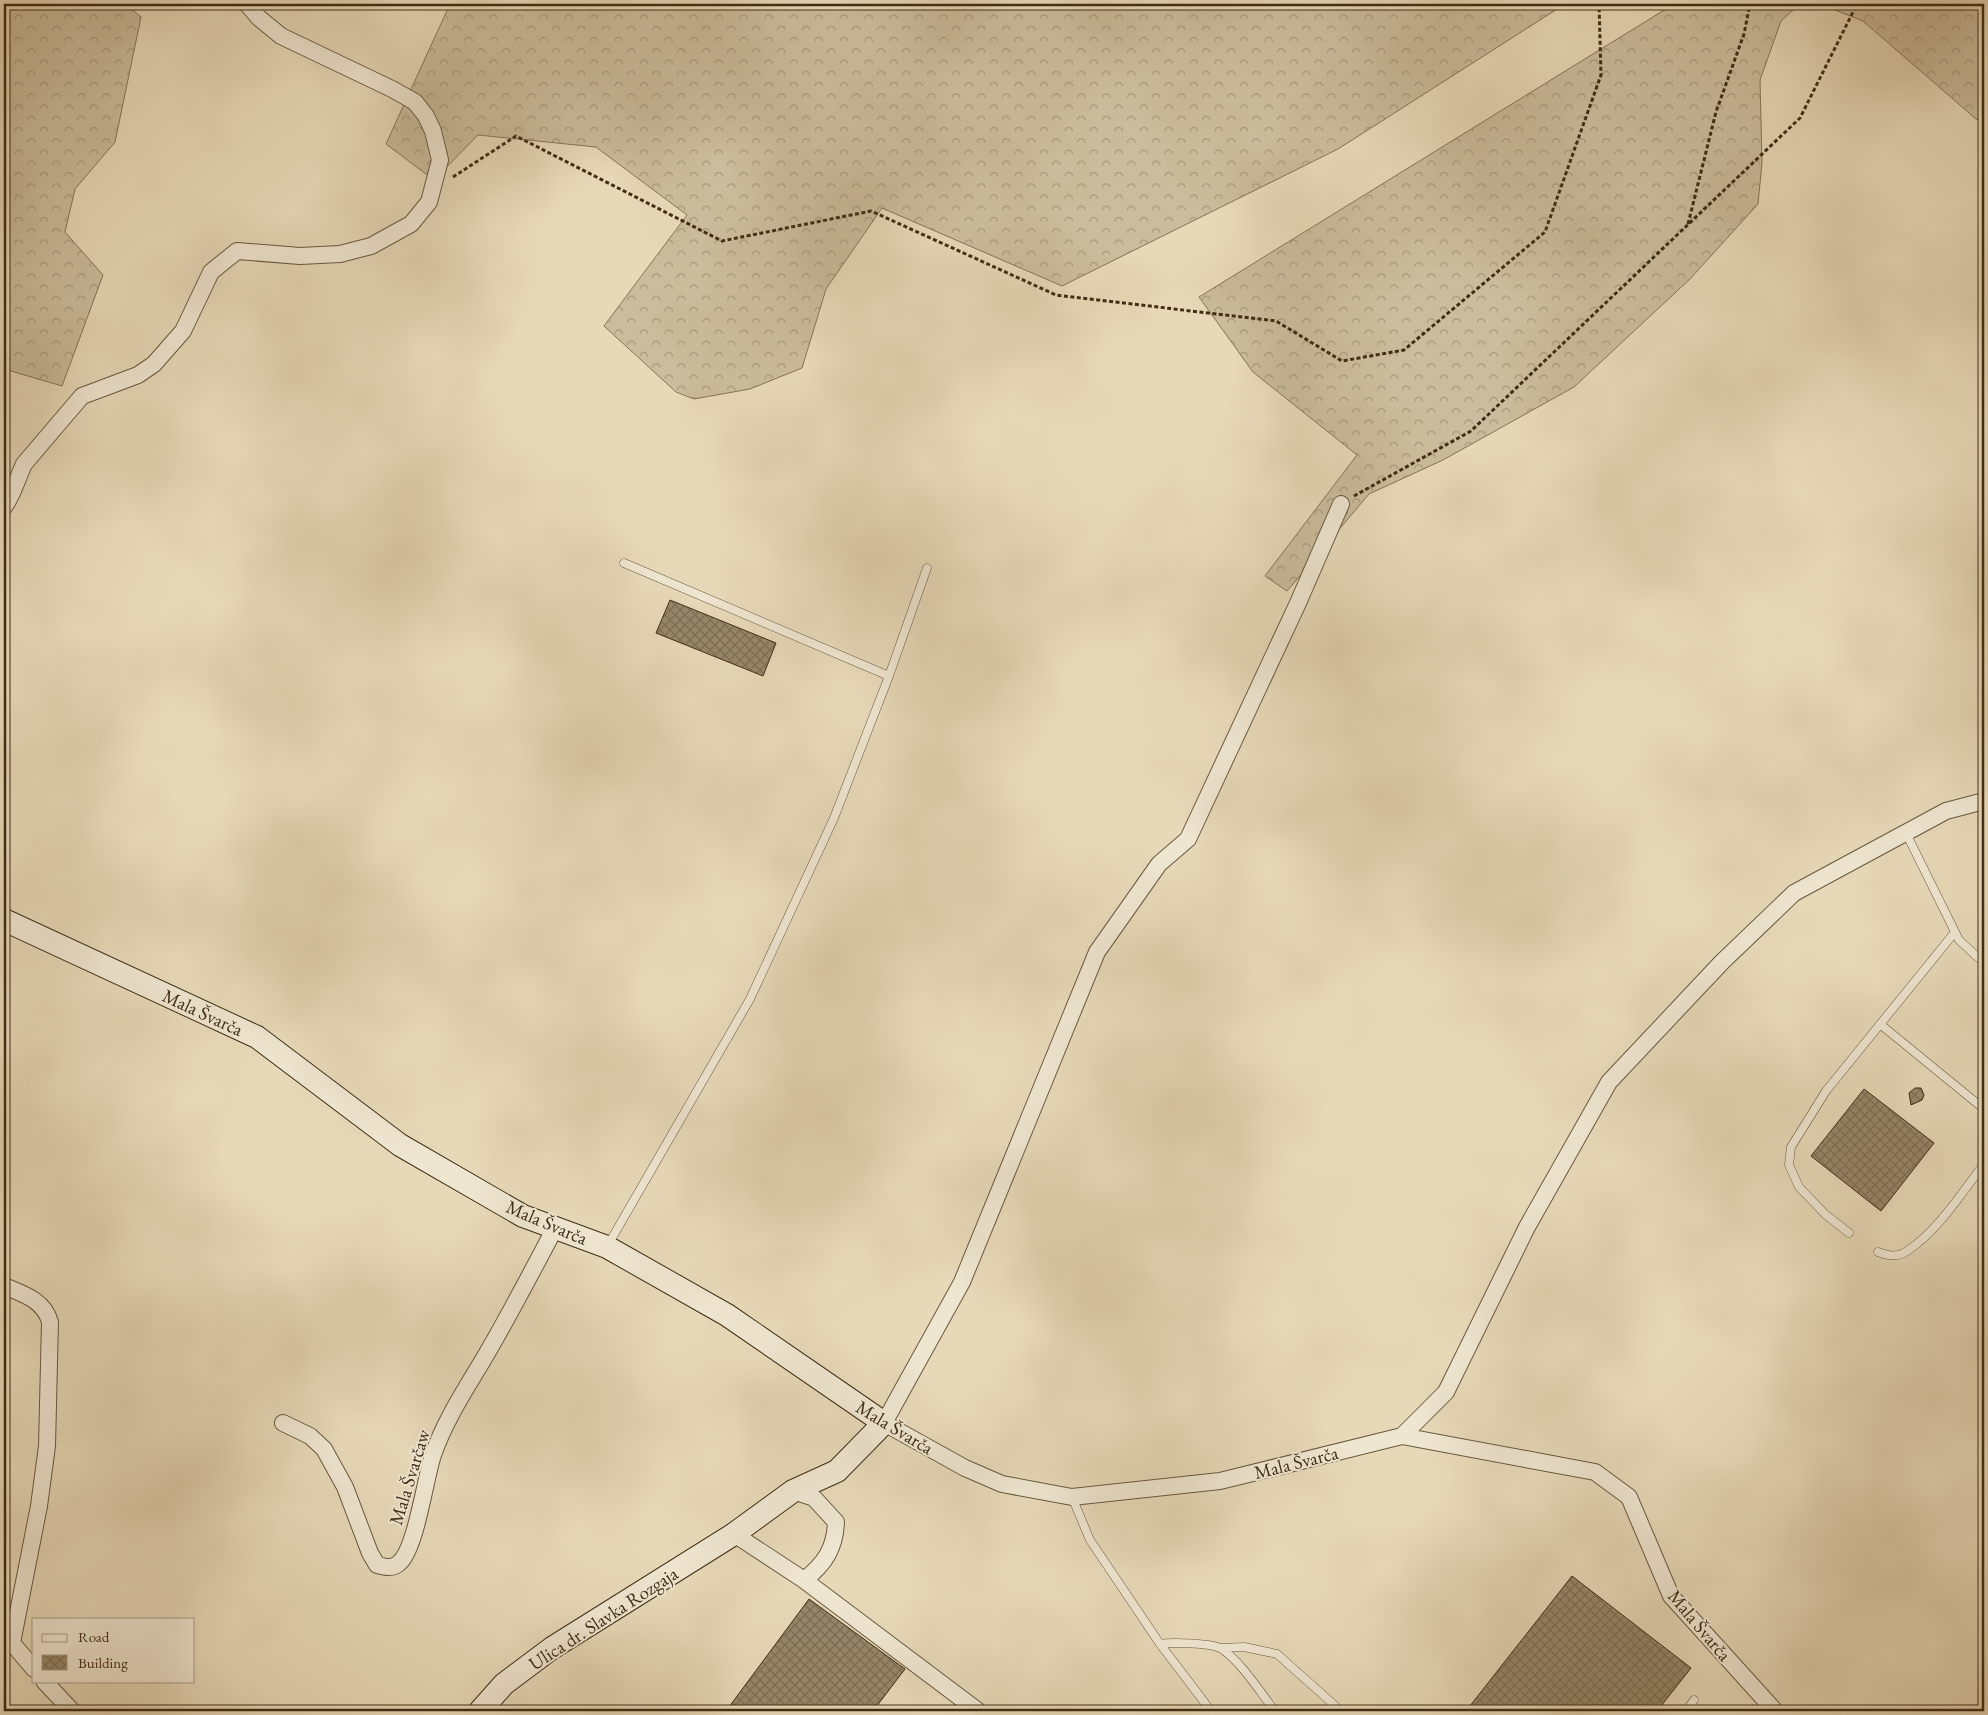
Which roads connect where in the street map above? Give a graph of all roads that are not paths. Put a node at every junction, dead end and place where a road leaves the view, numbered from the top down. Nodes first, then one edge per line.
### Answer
1 (247, 4) edge
2 (1341, 504) road end
3 (4, 507) edge
4 (624, 563) dead end
5 (927, 568) dead end
6 (889, 676) junction
7 (1984, 801) edge
8 (1906, 833) junction
9 (4, 920) edge
10 (1955, 932) junction
11 (1984, 963) edge
12 (1880, 1024) junction
13 (1984, 1109) edge
14 (1984, 1164) edge
15 (555, 1228) junction
16 (1849, 1232) dead end
17 (607, 1247) junction
18 (1878, 1252) dead end
19 (4, 1286) edge
20 (283, 1423) dead end
21 (884, 1423) junction
22 (1402, 1436) junction
23 (793, 1491) junction
24 (1072, 1497) junction
25 (734, 1534) junction
26 (804, 1580) junction
27 (8, 1638) edge
28 (1160, 1644) junction
29 (1221, 1648) junction
30 (32, 1668) edge
31 (45, 1682) edge
32 (1694, 1700) dead end
33 (72, 1711) edge
34 (480, 1711) edge
35 (978, 1711) edge
36 (1211, 1711) edge
37 (1275, 1711) edge
38 (1341, 1711) edge
39 (1686, 1711) edge
40 (1774, 1711) edge

1 - 3 street
2 - 21 street
4 - 6 lane
5 - 6 lane
6 - 17 lane
7 - 8 street
8 - 10 lane
8 - 22 street
9 - 15 street, Mala Švarča
10 - 11 lane
10 - 12 lane
12 - 13 lane
12 - 16 lane
14 - 18 lane
15 - 17 street, Mala Švarča
15 - 20 street, Mala Švarčaw
17 - 21 street, Mala Švarča
19 - 27 street
21 - 23 street, Ulica dr. Slavka Rozgaja
21 - 24 street, Mala Švarča
22 - 24 street, Mala Švarča
22 - 40 street, Mala Švarča
23 - 25 street, Ulica dr. Slavka Rozgaja
23 - 26 street
24 - 28 lane
25 - 26 street
25 - 34 street, Ulica dr. Slavka Rozgaja
26 - 35 street
27 - 30 street
28 - 29 lane
28 - 36 lane
29 - 37 lane
29 - 38 lane
31 - 33 street
32 - 39 lane

